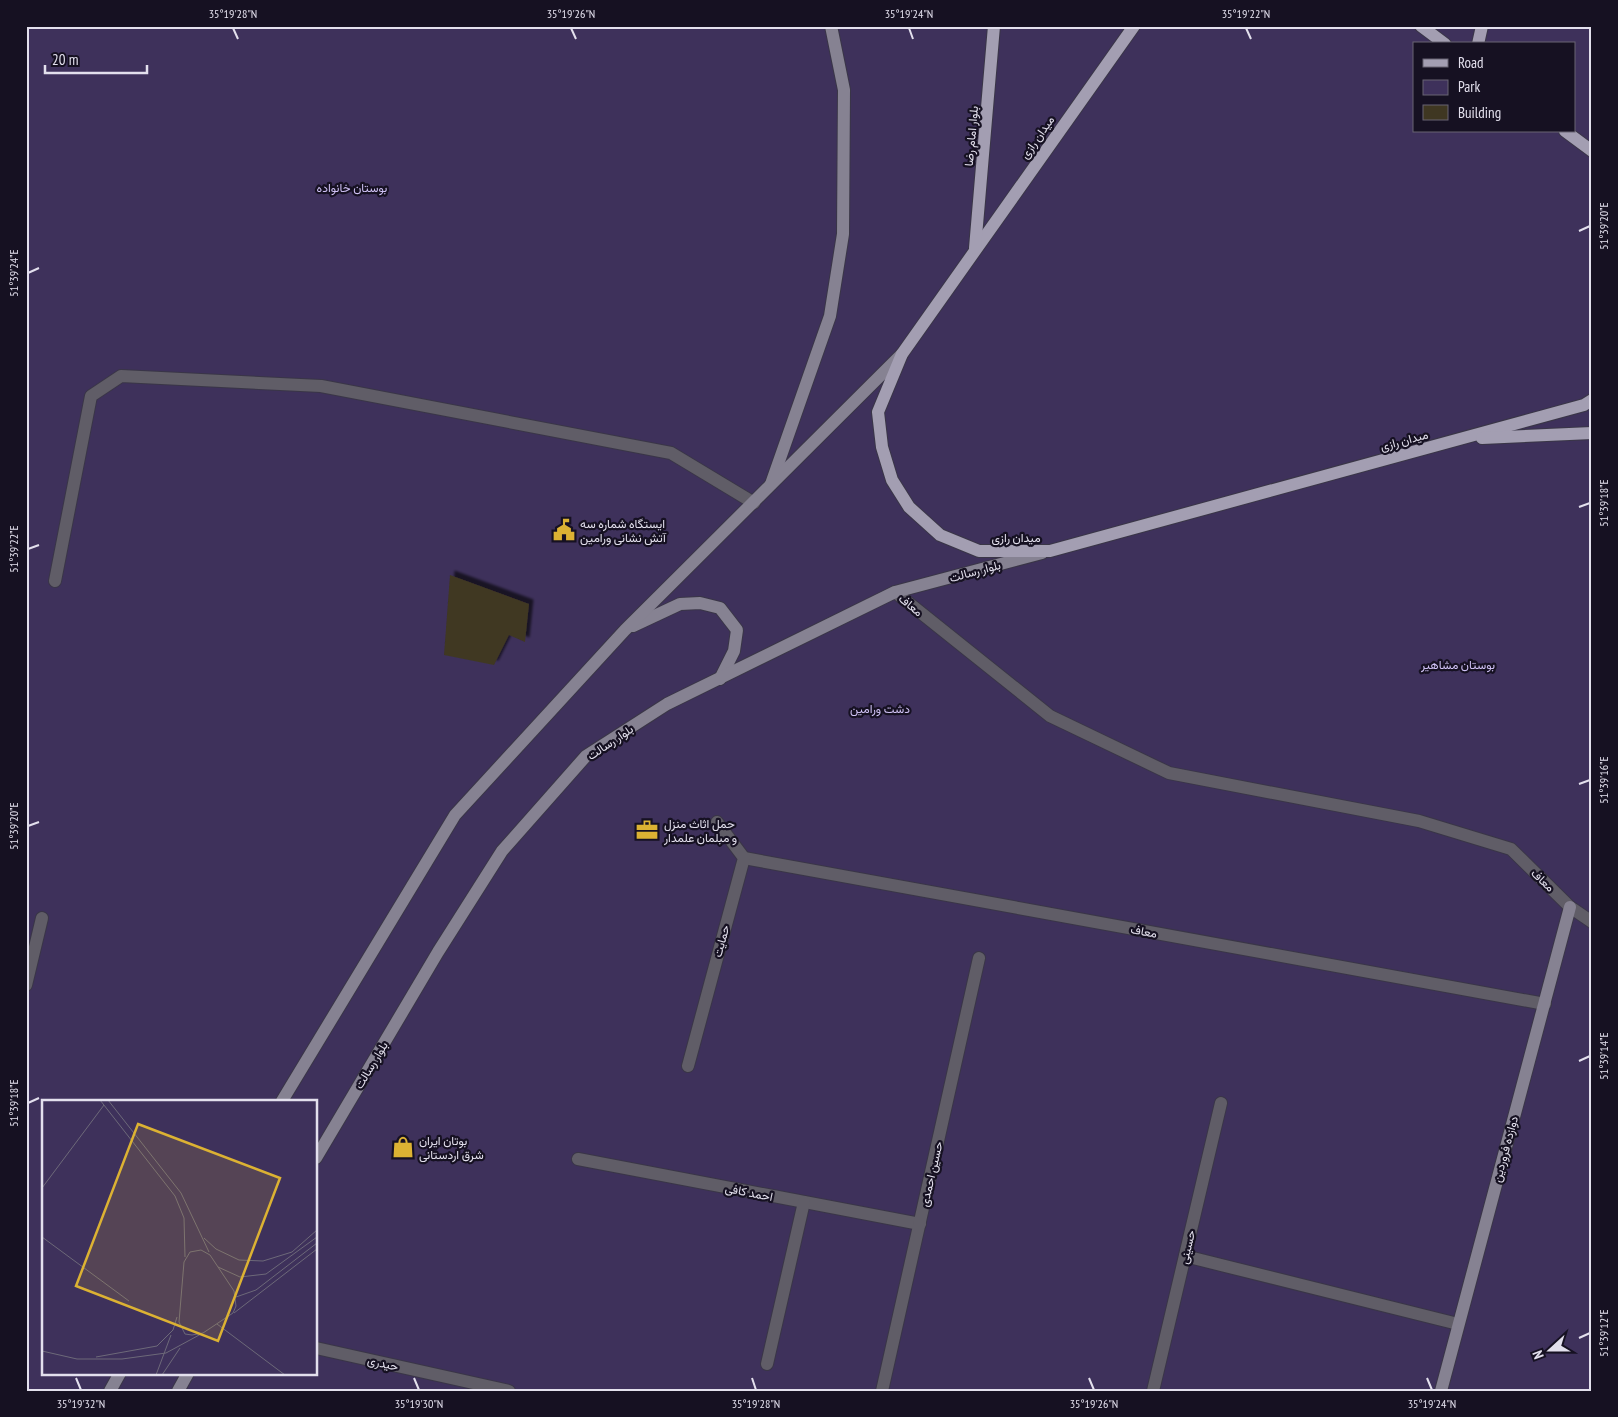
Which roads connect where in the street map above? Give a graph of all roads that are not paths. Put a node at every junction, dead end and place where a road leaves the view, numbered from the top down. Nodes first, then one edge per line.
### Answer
1 (831, 26) edge
2 (994, 26) edge
3 (1134, 26) edge
4 (1421, 26) edge
5 (1482, 26) edge
6 (1442, 42) edge
7 (1478, 42) edge
8 (1566, 132) edge
9 (1592, 151) edge
10 (975, 248) junction
11 (902, 354) junction
12 (1592, 400) edge
13 (1592, 433) edge
14 (1457, 440) junction
15 (769, 488) junction
16 (754, 503) junction
17 (1050, 551) junction
18 (55, 581) dead end
19 (896, 592) junction
20 (625, 630) junction
21 (720, 679) junction
22 (717, 822) dead end
23 (744, 858) junction
24 (1570, 907) junction
25 (42, 918) dead end
26 (1592, 922) edge
27 (979, 958) dead end
28 (26, 985) edge
29 (1544, 1004) junction
30 (688, 1066) dead end
31 (283, 1100) edge
32 (1221, 1103) dead end
33 (318, 1155) edge
34 (578, 1159) dead end
35 (804, 1202) junction
36 (920, 1224) junction
37 (1185, 1256) junction
38 (1458, 1324) junction
39 (318, 1348) edge
40 (767, 1364) dead end
41 (119, 1374) edge
42 (187, 1374) edge
43 (110, 1391) edge
44 (178, 1391) edge
45 (509, 1391) edge
46 (882, 1391) edge
47 (1153, 1391) edge
48 (1440, 1391) edge

1 - 15 main road
2 - 10 main road, بلوار امام رضا
3 - 10 main road, میدان رازی
4 - 6 main road
5 - 7 main road
8 - 9 main road
10 - 11 main road, میدان رازی
11 - 15 main road
11 - 17 main road, میدان رازی
12 - 14 main road, میدان رازی
13 - 14 main road
14 - 17 main road, میدان رازی
15 - 16 main road
16 - 18 street
16 - 20 main road
17 - 19 main road, بلوار رسالت
19 - 21 main road, بلوار رسالت
19 - 24 street, معاف
20 - 21 main road
20 - 31 main road
21 - 33 main road, بلوار رسالت
22 - 23 street
23 - 29 street, معاف
23 - 30 street, حمایت
24 - 26 street, معاف
24 - 29 main road, دوازده فروردین
25 - 28 street
27 - 36 street, حسین احمدی
29 - 38 main road, دوازده فروردین
32 - 37 street, حسینی
34 - 35 street, احمد کافی
35 - 36 street, احمد کافی
35 - 40 street
36 - 46 street, حسین احمدی
37 - 38 street
37 - 47 street, حسینی
38 - 48 main road, دوازده فروردین
39 - 45 street, حیدری
41 - 43 main road
42 - 44 main road

